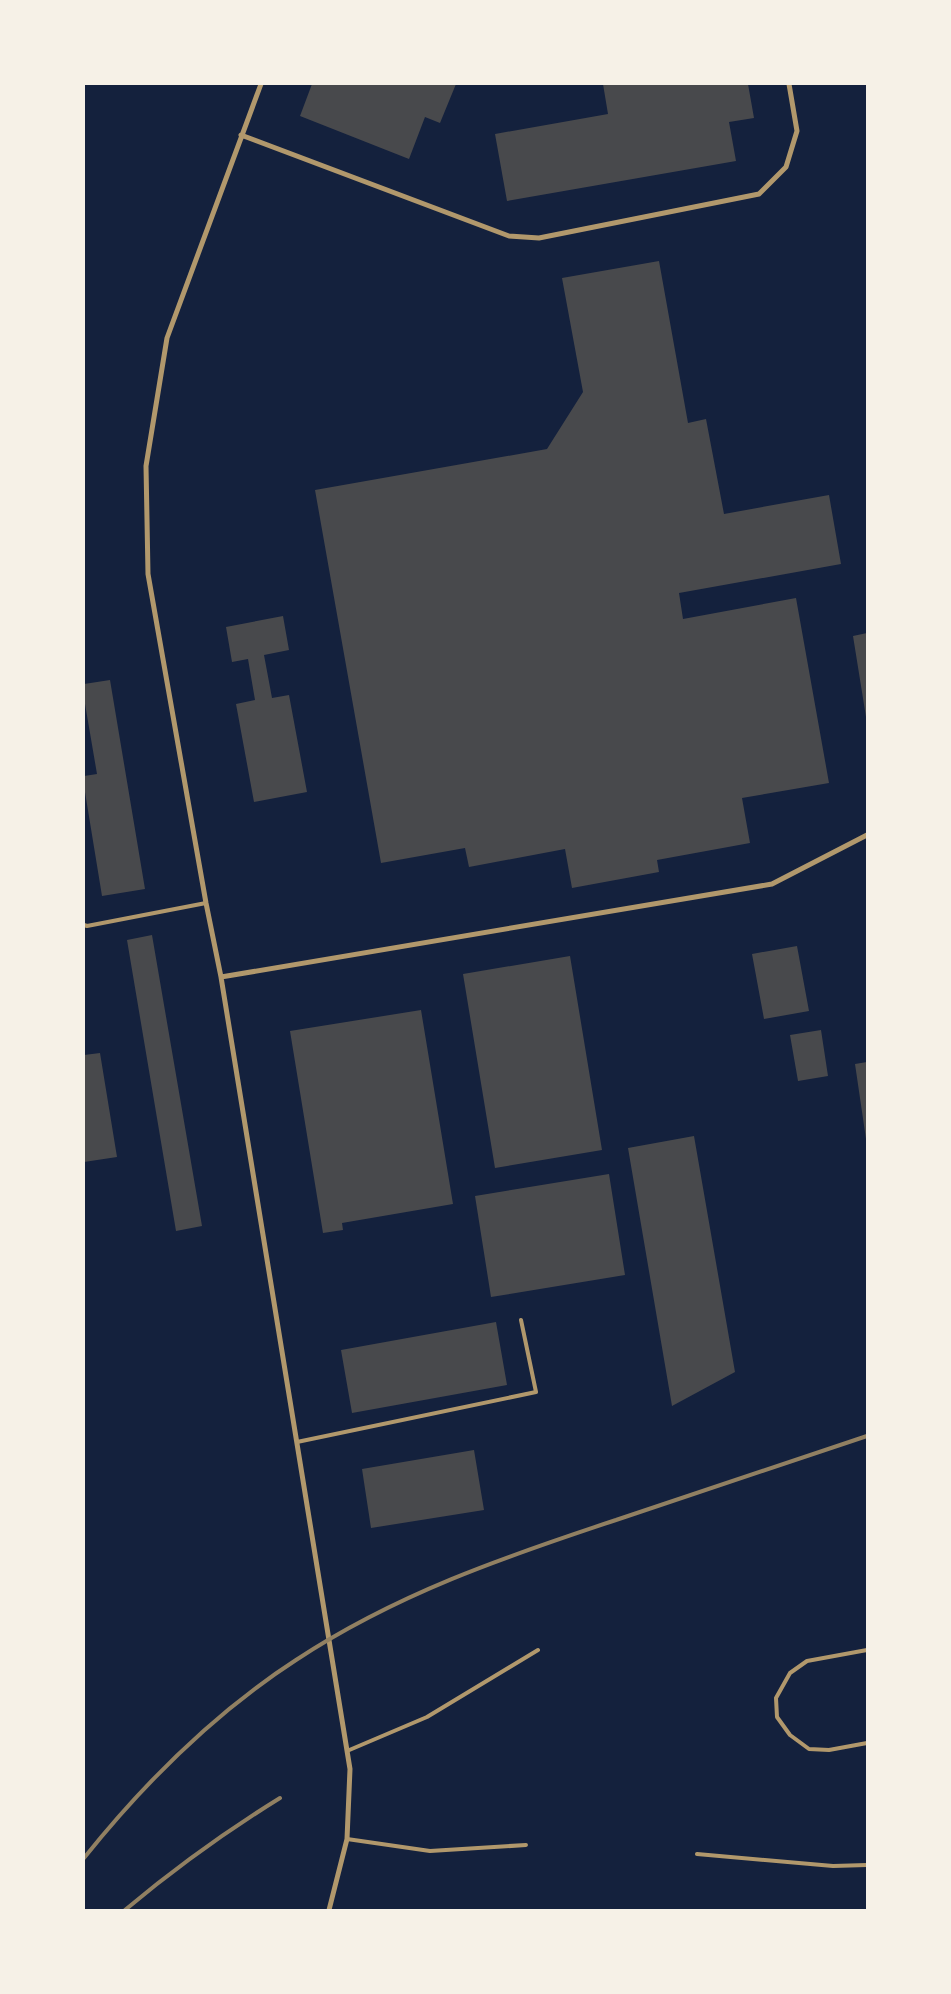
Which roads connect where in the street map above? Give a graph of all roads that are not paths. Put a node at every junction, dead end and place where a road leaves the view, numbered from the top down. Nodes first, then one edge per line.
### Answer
1 (261, 84) edge
2 (790, 84) edge
3 (242, 134) junction
4 (867, 835) edge
5 (206, 902) junction
6 (84, 925) edge
7 (221, 978) junction
8 (521, 1320) dead end
9 (297, 1442) junction
10 (538, 1650) dead end
11 (867, 1650) edge
12 (867, 1743) edge
13 (347, 1751) junction
14 (347, 1839) junction
15 (526, 1846) dead end
16 (697, 1854) dead end
17 (867, 1864) edge
18 (329, 1910) edge

1 - 3 street
2 - 3 street
3 - 5 street
4 - 7 street
5 - 6 lane
5 - 7 street
7 - 9 street
8 - 9 lane
9 - 13 street
10 - 13 lane
11 - 12 lane
13 - 14 street
14 - 15 lane
14 - 18 street
16 - 17 lane

